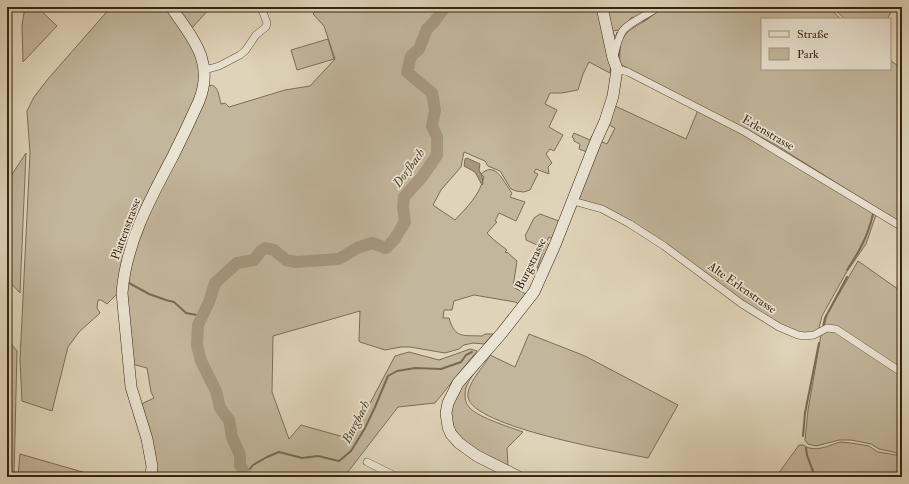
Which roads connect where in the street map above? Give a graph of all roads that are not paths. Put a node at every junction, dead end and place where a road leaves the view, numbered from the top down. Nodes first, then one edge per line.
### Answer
1 (171, 7) edge
2 (261, 7) edge
3 (602, 7) edge
4 (658, 7) edge
5 (613, 58) junction
6 (617, 69) junction
7 (205, 70) junction
8 (573, 201) junction
9 (902, 227) edge
10 (902, 371) edge
11 (367, 462) dead end
12 (151, 477) edge
13 (398, 477) edge
14 (519, 477) edge

1 - 7 street, Plattenstrasse
2 - 7 street
3 - 5 street
4 - 5 street
5 - 6 street
6 - 8 street, Burgstrasse
6 - 9 street, Erlenstrasse
7 - 12 street, Plattenstrasse
8 - 10 street, Alte Erlenstrasse
8 - 14 street, Burgstrasse
11 - 13 street

